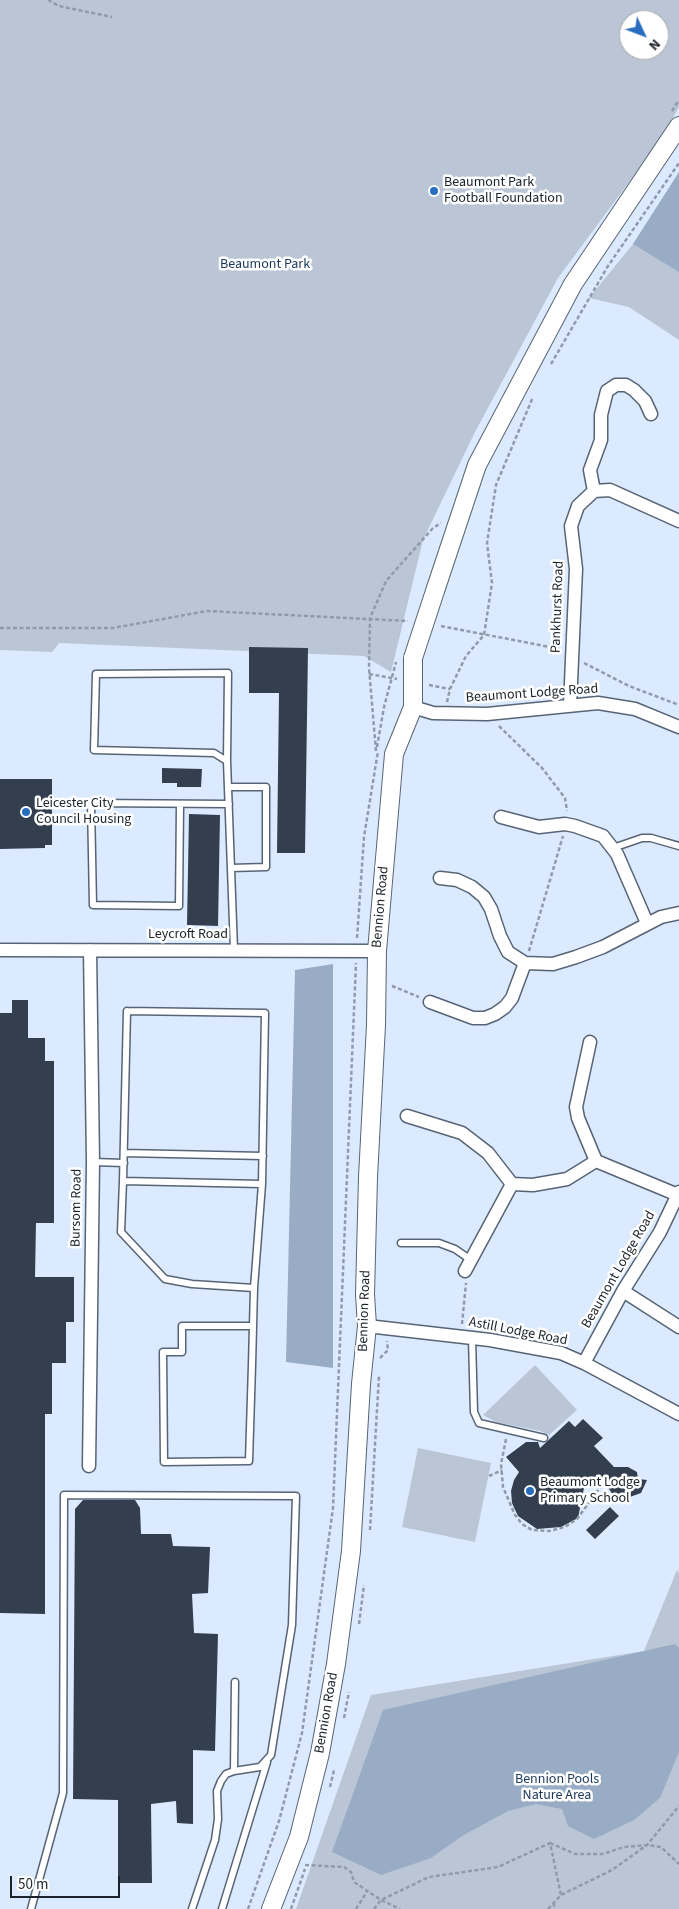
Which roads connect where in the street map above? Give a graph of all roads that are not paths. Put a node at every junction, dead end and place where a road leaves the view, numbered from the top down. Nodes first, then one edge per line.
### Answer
1 (679, 126) edge
2 (651, 414) dead end
3 (594, 491) junction
4 (679, 521) edge
5 (570, 705) junction
6 (413, 707) junction
7 (679, 727) edge
8 (227, 761) junction
9 (228, 787) junction
10 (180, 804) junction
11 (229, 804) junction
12 (501, 817) dead end
13 (679, 846) edge
14 (613, 848) junction
15 (231, 868) junction
16 (440, 878) dead end
17 (679, 913) edge
18 (647, 923) junction
19 (0, 950) edge
20 (90, 950) junction
21 (234, 950) junction
22 (377, 951) junction
23 (525, 963) junction
24 (430, 1002) road end
25 (590, 1042) dead end
26 (407, 1116) dead end
27 (124, 1153) junction
28 (263, 1156) junction
29 (596, 1161) junction
30 (93, 1162) junction
31 (124, 1163) junction
32 (123, 1180) junction
33 (262, 1184) junction
34 (512, 1184) junction
35 (678, 1193) edge
36 (401, 1243) dead end
37 (471, 1260) junction
38 (465, 1271) road end
39 (254, 1288) junction
40 (623, 1291) junction
41 (253, 1326) junction
42 (367, 1326) junction
43 (679, 1327) edge
44 (466, 1338) junction
45 (584, 1363) junction
46 (679, 1414) edge
47 (544, 1438) dead end
48 (89, 1466) dead end
49 (235, 1682) dead end
50 (268, 1760) junction
51 (234, 1771) junction
52 (31, 1909) edge
53 (192, 1909) edge
54 (222, 1909) edge
55 (271, 1909) edge

1 - 6 street, bridge
2 - 3 street
3 - 4 street
3 - 5 street, Pankhurst Road
5 - 6 street, Beaumont Lodge Road
5 - 7 street, Beaumont Lodge Road
6 - 22 street, Bennion Road
8 - 8 lane
8 - 9 lane
9 - 11 lane
9 - 15 lane
10 - 10 lane
10 - 11 lane
11 - 15 lane
12 - 14 street
13 - 14 lane
14 - 18 street
15 - 21 lane
16 - 23 street
17 - 18 street
18 - 23 street
19 - 20 street, Leycroft Road
20 - 21 street, Leycroft Road
20 - 30 street, Bursom Road
21 - 22 street, Leycroft Road
22 - 42 street, Bennion Road
23 - 24 street
25 - 29 street
26 - 34 street
27 - 28 lane
27 - 28 lane
27 - 31 lane
28 - 33 lane
29 - 34 street
29 - 35 street
30 - 31 lane
30 - 48 street, Bursom Road
31 - 32 lane
32 - 33 lane
32 - 39 lane
33 - 39 lane
34 - 37 street
35 - 40 street, Beaumont Lodge Road
36 - 37 lane
37 - 38 street
39 - 41 lane
40 - 43 street
40 - 45 street, Beaumont Lodge Road
41 - 41 lane
42 - 44 street, Astill Lodge Road
42 - 55 street, Bennion Road
44 - 45 street, Astill Lodge Road
44 - 47 lane
45 - 46 street, Astill Lodge Road
49 - 51 lane
50 - 51 lane
50 - 52 lane
50 - 54 lane
51 - 53 lane

